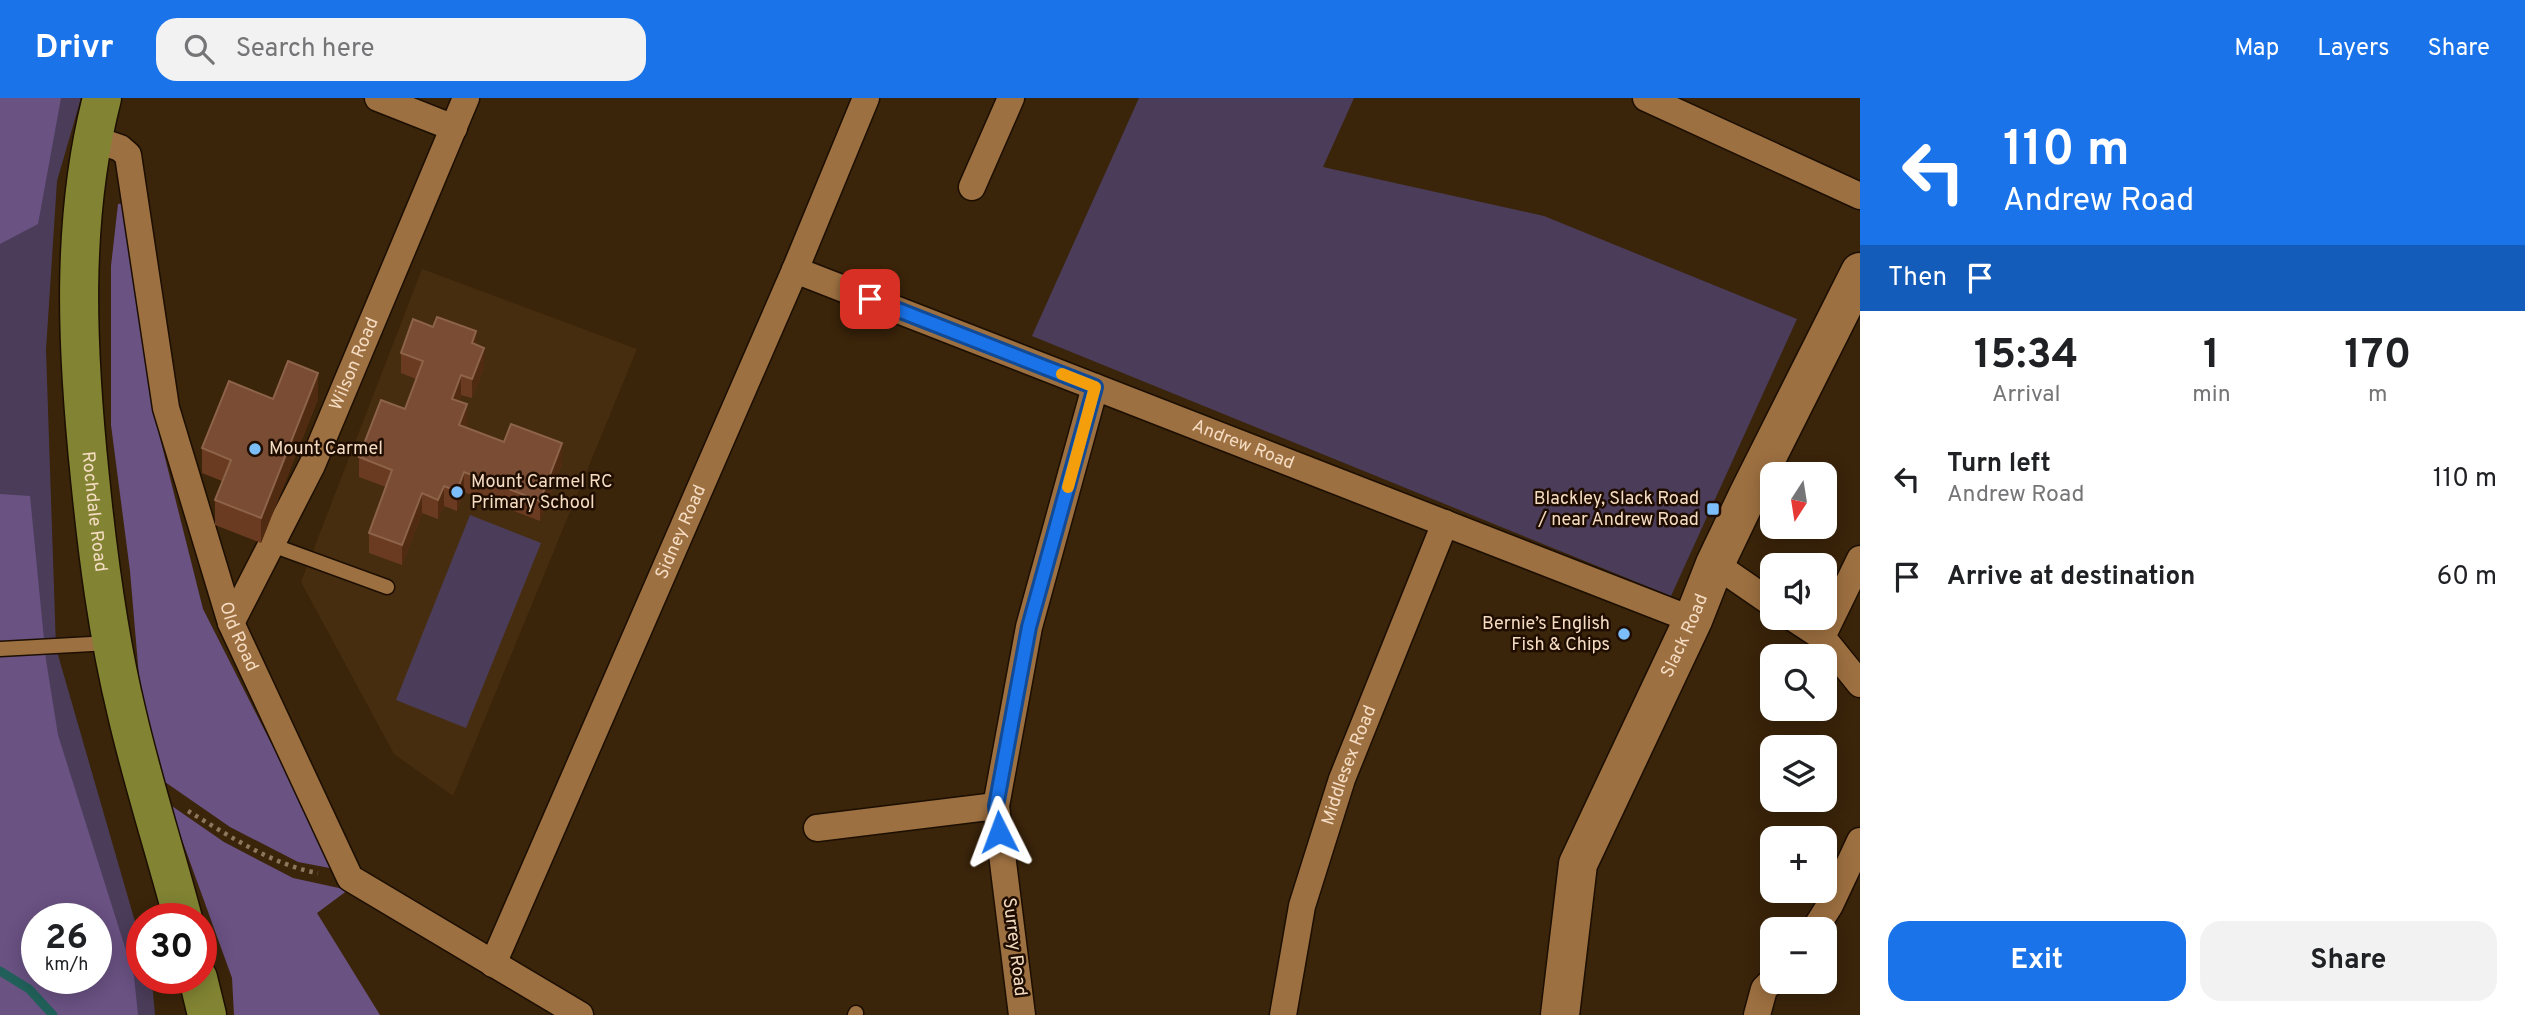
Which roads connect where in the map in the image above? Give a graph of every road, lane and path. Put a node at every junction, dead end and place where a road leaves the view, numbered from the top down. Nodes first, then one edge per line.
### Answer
1 (102, 98) edge
2 (378, 98) edge
3 (466, 98) edge
4 (866, 98) edge
5 (1011, 98) edge
6 (1655, 100) edge
7 (454, 128) junction
8 (94, 139) junction
9 (972, 187) dead end
10 (1860, 196) edge
11 (795, 270) junction
12 (1860, 272) edge
13 (1095, 387) junction
14 (1445, 523) junction
15 (272, 545) junction
16 (1860, 559) edge
17 (1715, 564) junction
18 (387, 587) dead end
19 (1760, 595) edge
20 (1693, 621) junction
21 (231, 623) junction
22 (1811, 630) edge
23 (1822, 637) junction
24 (111, 643) junction
25 (0, 649) edge
26 (1860, 684) edge
27 (146, 785) junction
28 (996, 806) junction
29 (817, 828) dead end
30 (1860, 841) edge
31 (350, 878) junction
32 (179, 903) edge
33 (1822, 917) edge
34 (493, 964) junction
35 (202, 994) edge
36 (1763, 994) edge
37 (207, 1015) edge
38 (580, 1015) edge
39 (1022, 1015) edge
40 (1283, 1015) edge
41 (1560, 1015) edge
42 (1757, 1015) edge

1 - 8 main road, Rochdale Road
2 - 7 street
3 - 7 street, Wilson Road
4 - 11 street, Sidney Road
5 - 9 street
6 - 10 street
7 - 15 street, Wilson Road
8 - 21 street, Old Road
8 - 24 main road, Rochdale Road
11 - 13 street, Andrew Road
11 - 34 street, Sidney Road
12 - 17 street, Slack Road
13 - 14 street, Andrew Road
13 - 28 street, Surrey Road
14 - 20 street, Andrew Road
14 - 40 street, Middlesex Road
15 - 18 lane
15 - 21 street, Wilson Road
16 - 23 street
17 - 19 street
17 - 20 street, Slack Road
20 - 41 street, Slack Road
21 - 31 street, Old Road
22 - 23 street
23 - 26 street
24 - 25 lane
24 - 27 main road, Rochdale Road
27 - 31 path
27 - 32 main road, Rochdale Road
28 - 29 street
28 - 39 street, Surrey Road
30 - 33 street
31 - 34 street
34 - 38 street
35 - 37 main road
36 - 42 street

